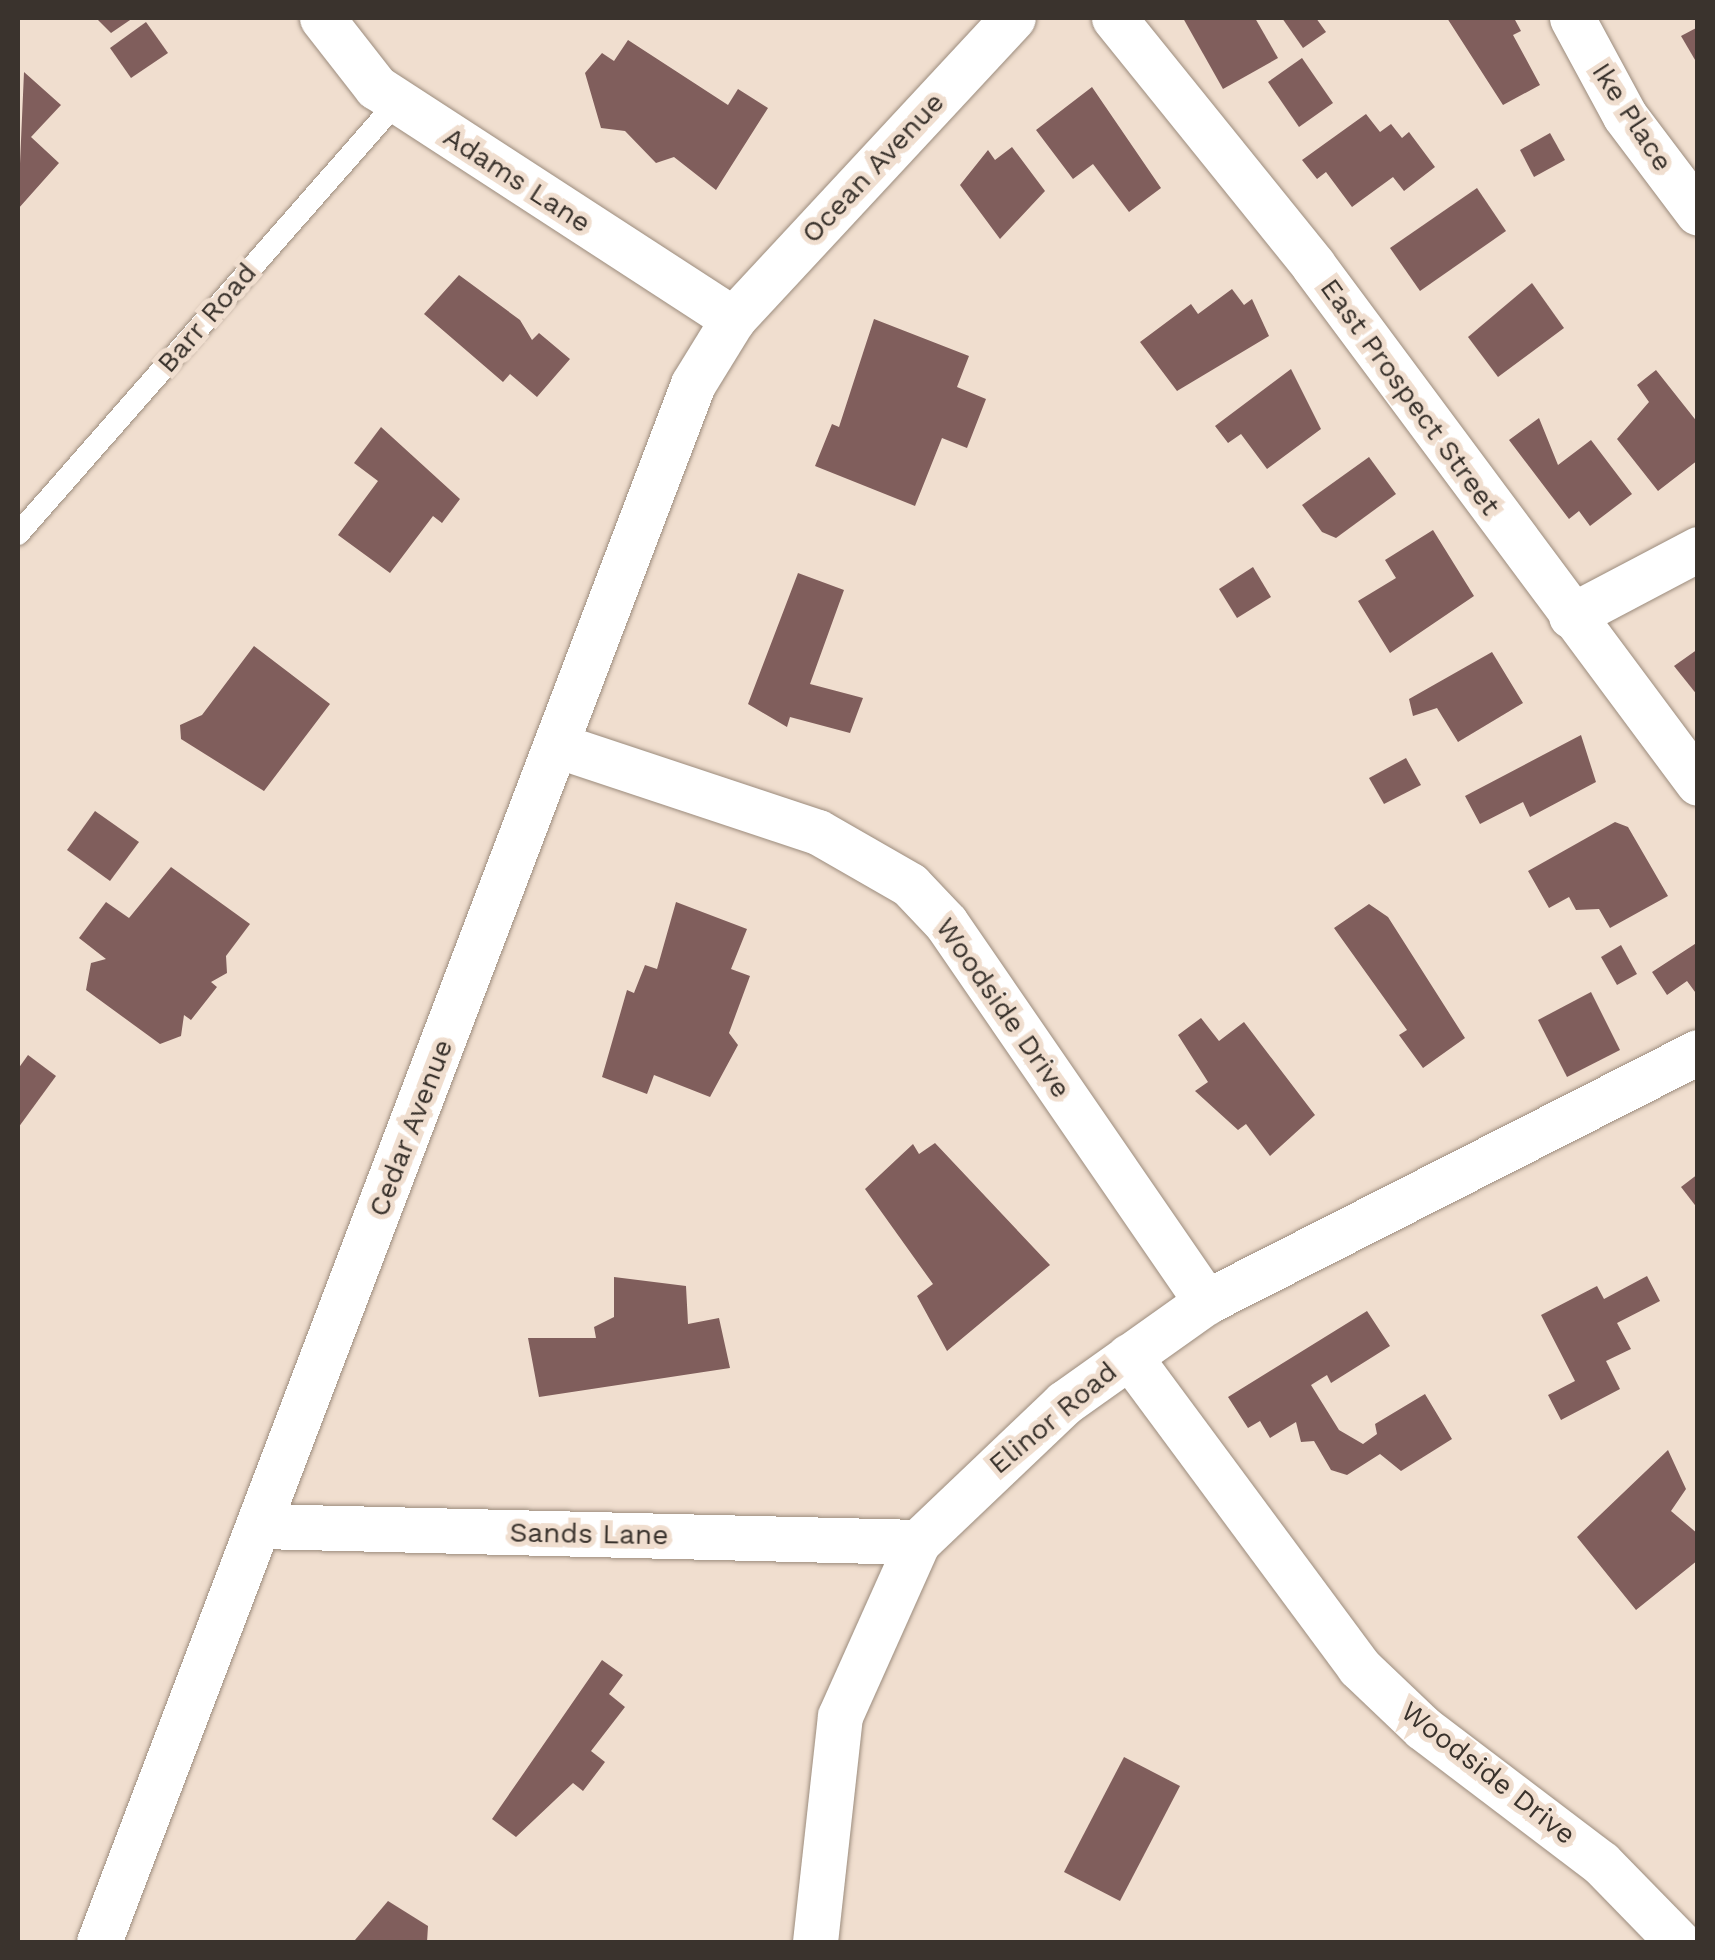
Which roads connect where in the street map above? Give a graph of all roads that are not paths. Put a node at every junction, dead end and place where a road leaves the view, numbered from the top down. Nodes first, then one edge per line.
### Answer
1 (322, 18) edge
2 (1013, 18) edge
3 (1114, 18) edge
4 (1572, 18) edge
5 (397, 102) junction
6 (1698, 213) edge
7 (734, 320) junction
8 (18, 534) edge
9 (1698, 549) edge
10 (1571, 616) junction
11 (556, 746) junction
12 (1698, 783) edge
13 (1698, 1052) edge
14 (1206, 1302) junction
15 (1129, 1356) junction
16 (260, 1526) junction
17 (918, 1542) junction
18 (99, 1942) edge
19 (816, 1942) edge
20 (1678, 1942) edge

1 - 5 street, Adams Lane
2 - 7 street, Ocean Avenue
3 - 10 street, East Prospect Street
4 - 6 street, Ike Place
5 - 7 street, Adams Lane
5 - 8 lane, Barr Road
7 - 11 street, Cedar Avenue
9 - 10 street
10 - 12 street, East Prospect Street
11 - 14 street, Woodside Drive
11 - 16 street, Cedar Avenue
13 - 14 street, Elinor Road
14 - 15 street, Elinor Road
15 - 17 street, Elinor Road
15 - 20 street, Woodside Drive
16 - 17 street, Sands Lane
16 - 18 street, Cedar Avenue
17 - 19 street, Elinor Road

